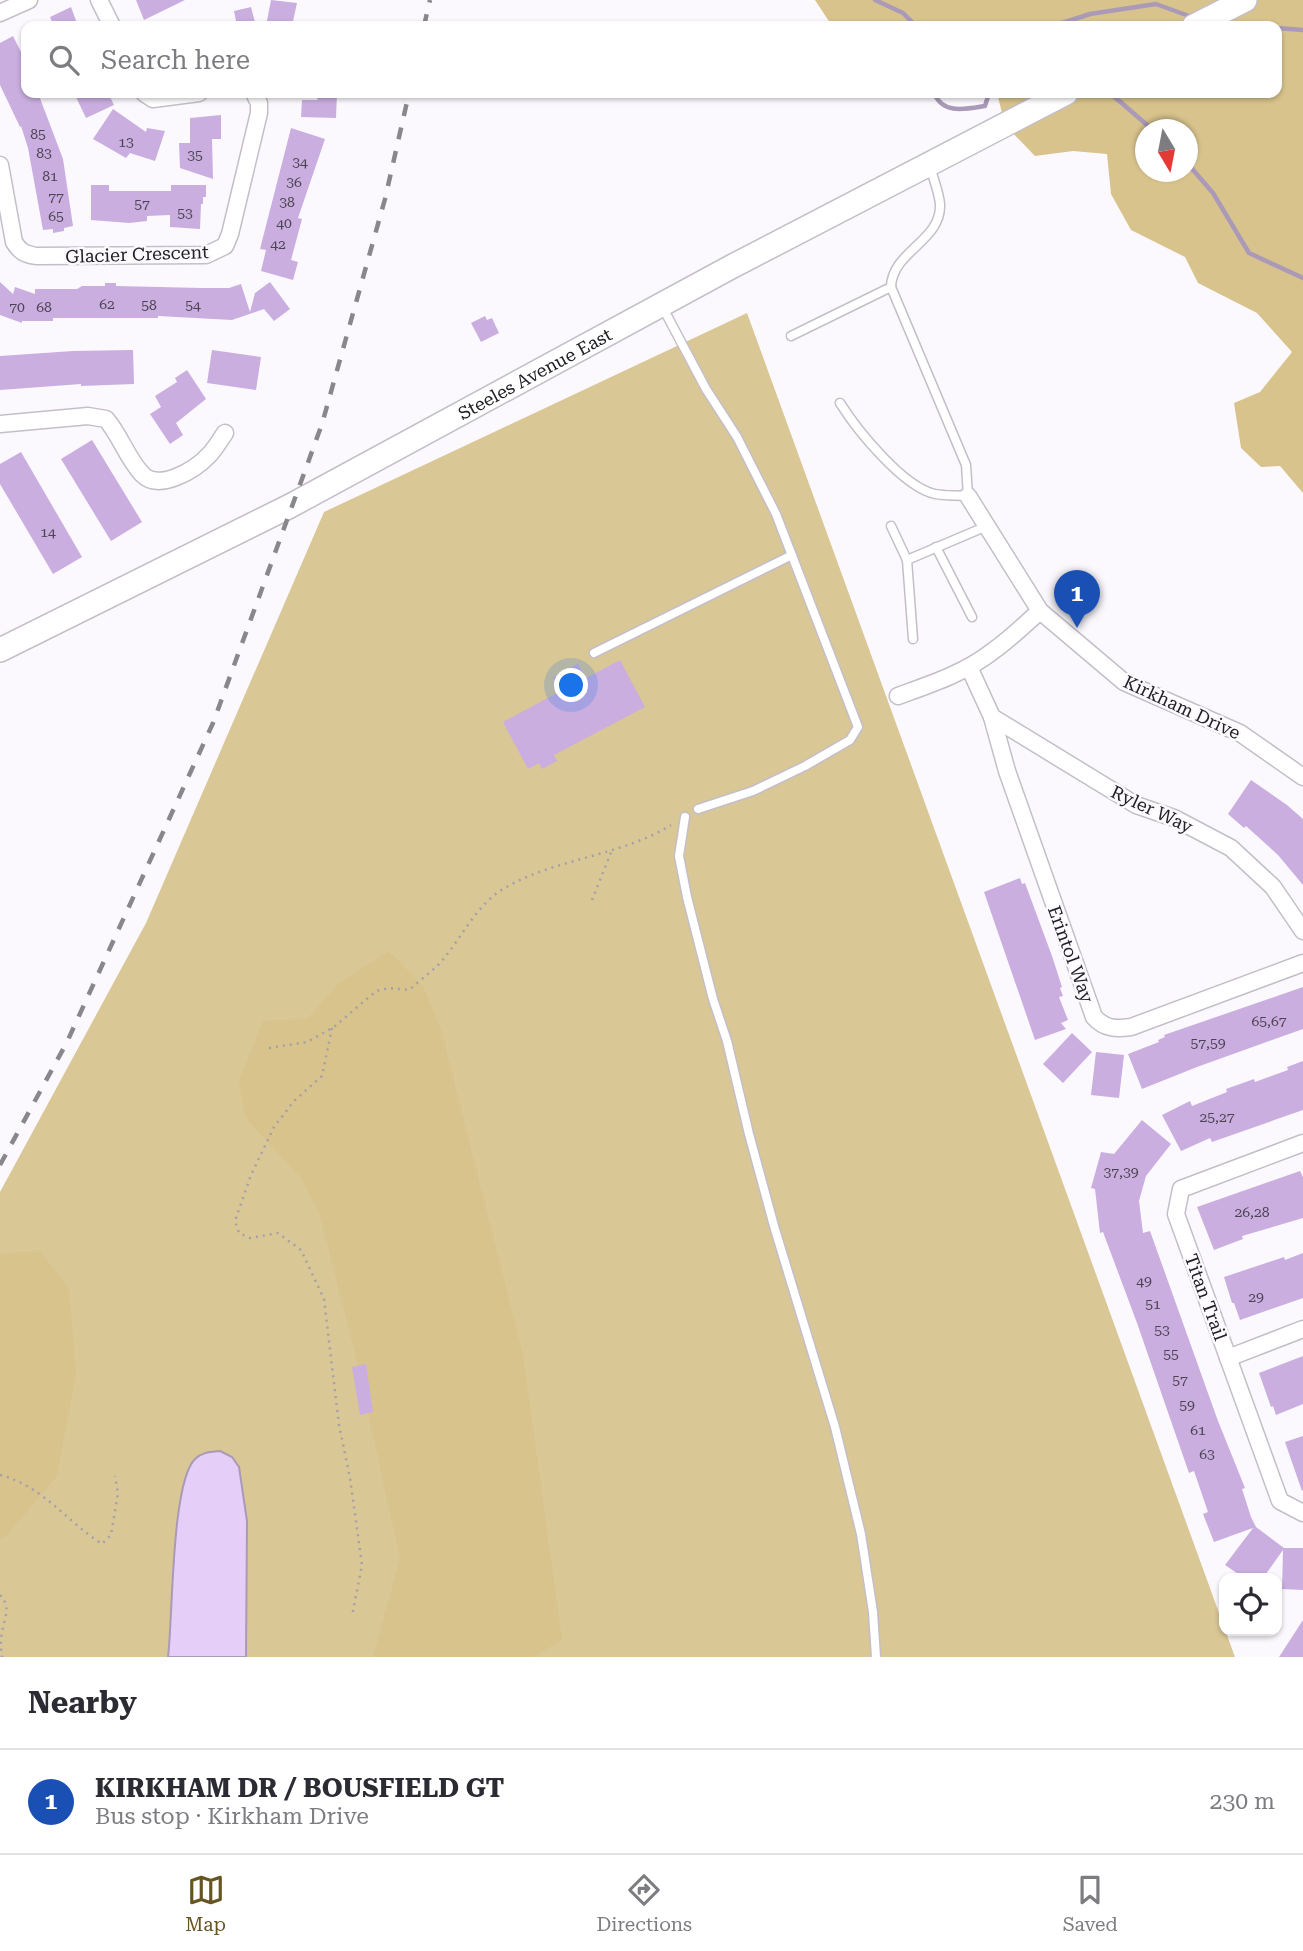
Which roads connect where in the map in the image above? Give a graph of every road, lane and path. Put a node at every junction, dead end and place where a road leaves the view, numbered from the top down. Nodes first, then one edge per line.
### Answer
1 (29, 0) edge
2 (99, 0) edge
3 (1245, 0) edge
4 (0, 13) edge
5 (110, 21) edge
6 (1204, 21) edge
7 (256, 98) edge
8 (1056, 98) edge
9 (929, 163) junction
10 (0, 165) edge
11 (891, 287) junction
12 (661, 306) junction
13 (791, 336) dead end
14 (840, 403) dead end
15 (0, 424) edge
16 (225, 433) dead end
17 (968, 496) junction
18 (891, 526) dead end
19 (987, 526) junction
20 (936, 547) junction
21 (792, 555) junction
22 (907, 560) junction
23 (1040, 611) junction
24 (972, 617) dead end
25 (913, 639) dead end
26 (0, 650) edge
27 (593, 653) dead end
28 (969, 667) junction
29 (898, 696) dead end
30 (992, 717) junction
31 (1303, 777) edge
32 (698, 809) dead end
33 (685, 817) joint
34 (612, 850) junction
35 (592, 900) dead end
36 (1303, 931) edge
37 (1303, 963) edge
38 (332, 1028) junction
39 (269, 1048) dead end
40 (1303, 1143) edge
41 (1303, 1329) edge
42 (1228, 1359) junction
43 (0, 1475) edge
44 (115, 1476) dead end
45 (1303, 1513) edge
46 (0, 1595) edge
47 (352, 1616) dead end
48 (2, 1657) edge
49 (876, 1657) edge

1 - 4 street
2 - 5 street
3 - 6 main road
7 - 10 street, Glacier Crescent
8 - 9 main road, Steeles Avenue East
9 - 11 lane
9 - 12 main road, Steeles Avenue East
11 - 13 lane
11 - 17 lane
12 - 21 lane
12 - 26 main road, Steeles Avenue East
14 - 17 lane
15 - 16 street
17 - 19 street, Kirkham Drive
18 - 22 lane
19 - 20 lane
19 - 23 street, Kirkham Drive
20 - 22 lane
20 - 24 lane
21 - 27 lane
21 - 32 lane
22 - 25 lane
23 - 28 street
23 - 31 street, Kirkham Drive
28 - 29 street
28 - 30 street
30 - 36 street, Ryler Way
30 - 37 street, Erintol Way
33 - 34 path
33 - 49 lane
34 - 35 path
34 - 38 path
38 - 39 path
38 - 47 path
40 - 42 street, Titan Trail
41 - 42 street
42 - 45 street, Titan Trail
43 - 44 path
46 - 48 path

